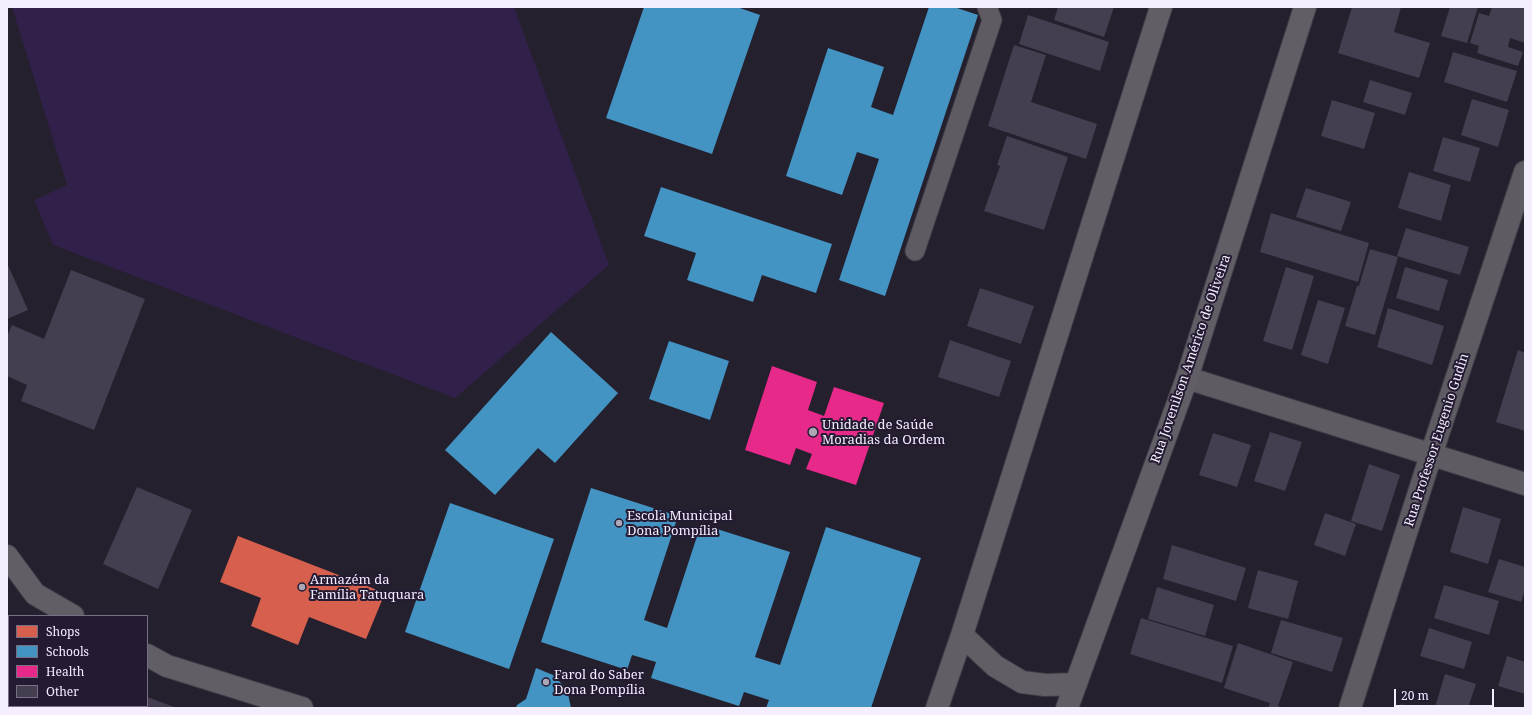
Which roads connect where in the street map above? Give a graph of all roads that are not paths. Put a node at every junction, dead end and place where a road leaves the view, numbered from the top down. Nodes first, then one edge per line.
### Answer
1 (987, 7) edge
2 (1161, 7) edge
3 (1305, 7) edge
4 (1525, 172) edge
5 (915, 251) dead end
6 (1187, 378) junction
7 (1431, 455) junction
8 (1525, 484) edge
9 (7, 556) edge
10 (71, 615) edge
11 (962, 635) junction
12 (148, 656) edge
13 (1076, 684) junction
14 (302, 708) edge
15 (937, 708) edge
16 (1067, 708) edge
17 (1350, 708) edge

1 - 5 lane
2 - 11 main road
3 - 6 main road, Rua Jovenilson Américo de Oliveira
4 - 7 street, Rua Professor Eugenio Gudin
6 - 7 street
6 - 13 main road, Rua Jovenilson Américo de Oliveira
7 - 8 street
7 - 17 street, Rua Professor Eugenio Gudin
9 - 10 main road
11 - 13 main road
11 - 15 main road
12 - 14 main road
13 - 16 main road, Rua Jovenilson Américo de Oliveira

